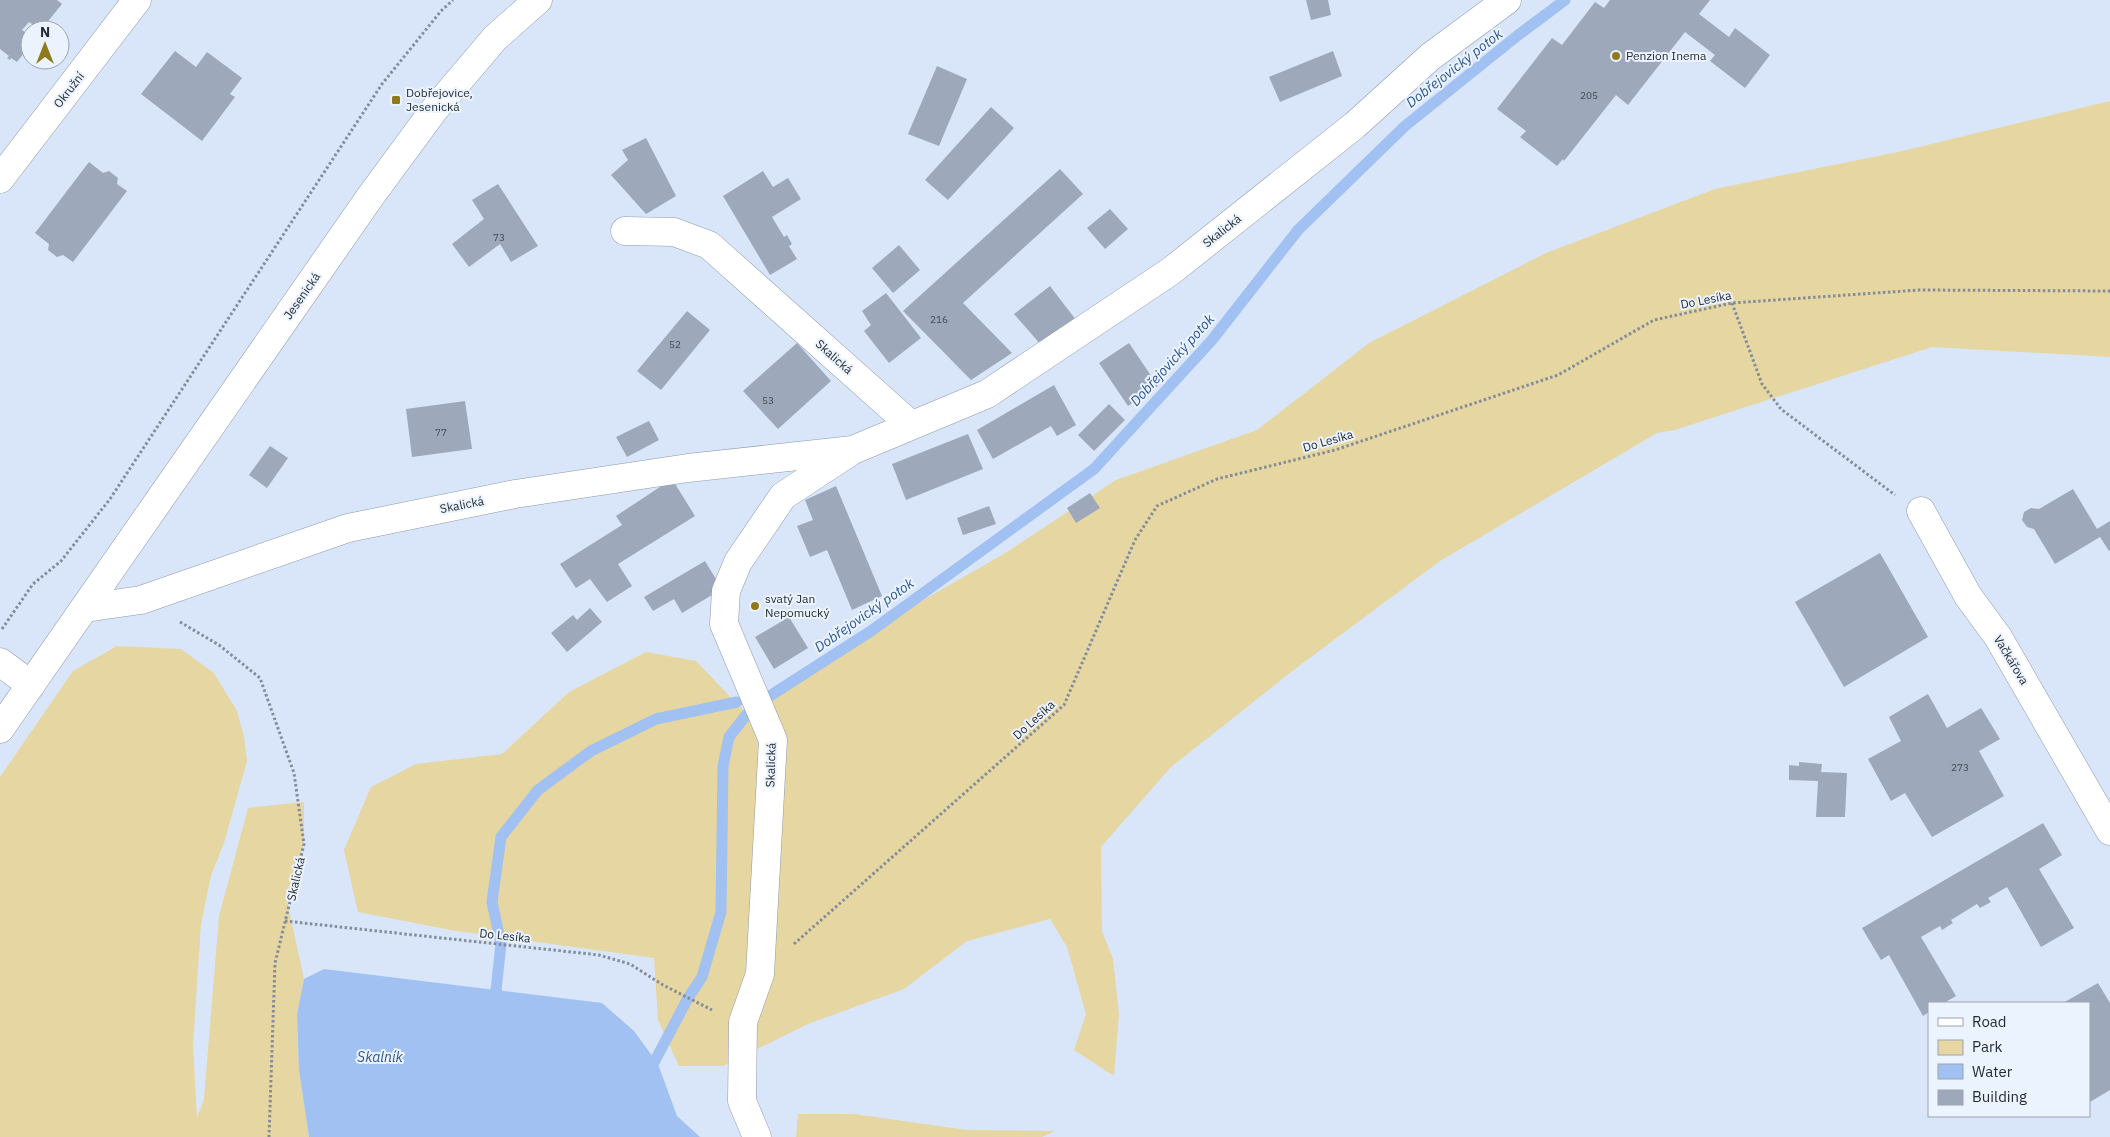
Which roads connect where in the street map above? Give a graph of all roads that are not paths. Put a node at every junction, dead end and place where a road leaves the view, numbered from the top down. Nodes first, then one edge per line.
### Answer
1 (138, 0) edge
2 (538, 0) edge
3 (1507, 0) edge
4 (0, 179) edge
5 (625, 231) dead end
6 (911, 425) junction
7 (854, 450) junction
8 (1921, 511) road end
9 (85, 608) junction
10 (0, 662) edge
11 (31, 685) junction
12 (0, 729) edge
13 (2106, 816) edge
14 (757, 1137) edge

1 - 4 street, Okružní
2 - 9 street, Jesenická
3 - 6 street, Skalická
5 - 6 street, Skalická
6 - 7 street, Skalická
7 - 9 street, Skalická
7 - 14 street, Skalická
8 - 13 street, Vačkářova
9 - 11 street, Jesenická
10 - 11 street
11 - 12 street, Jesenická

